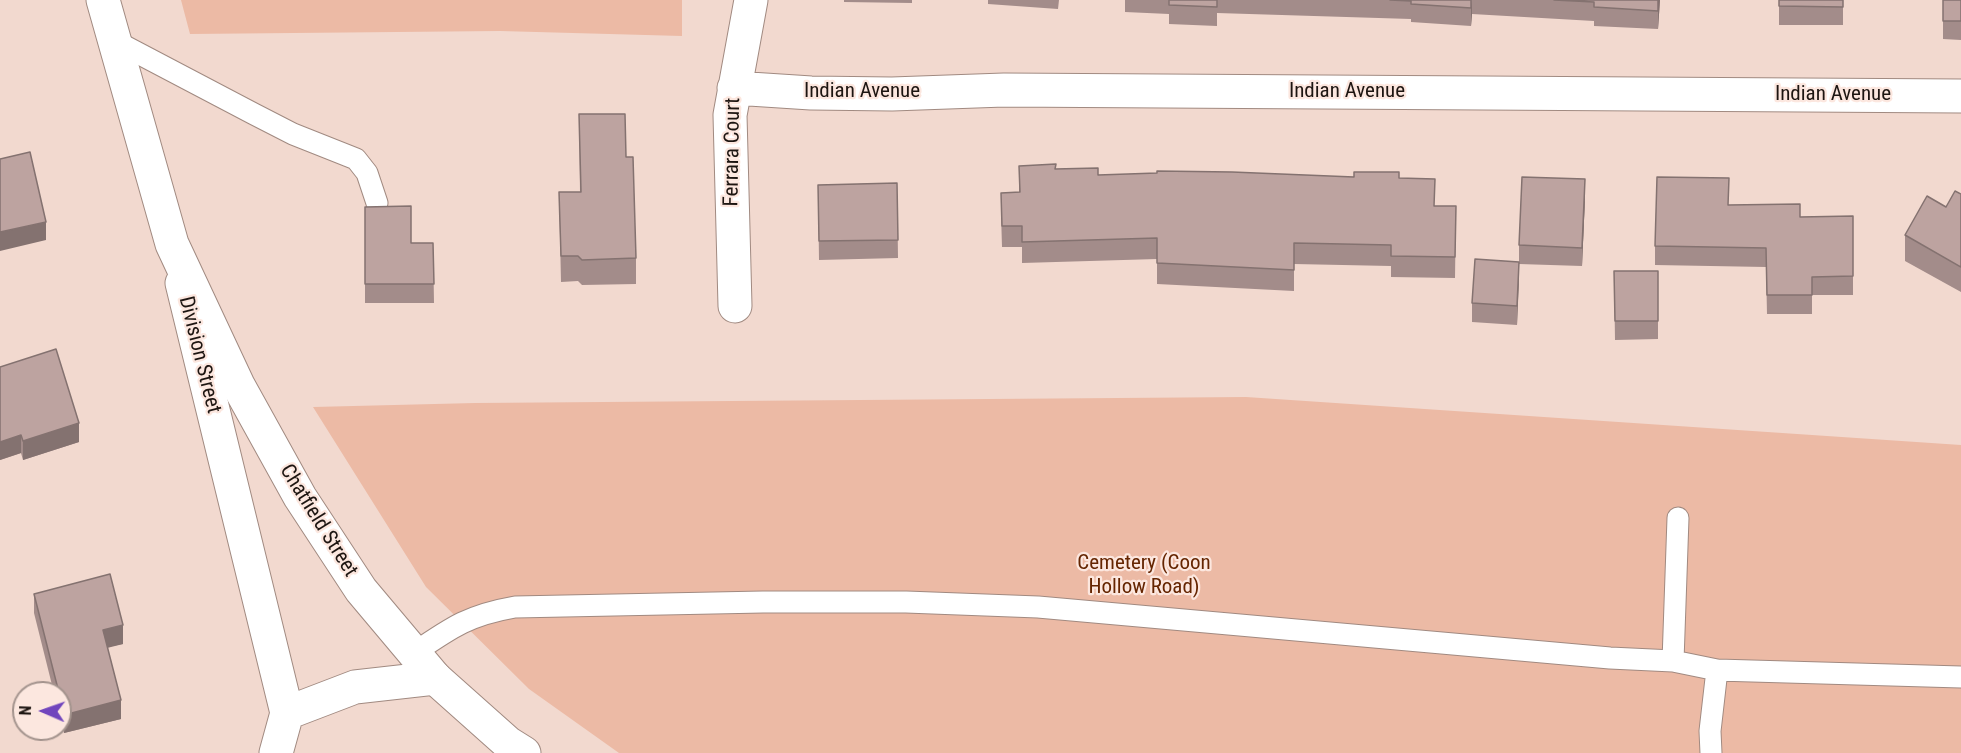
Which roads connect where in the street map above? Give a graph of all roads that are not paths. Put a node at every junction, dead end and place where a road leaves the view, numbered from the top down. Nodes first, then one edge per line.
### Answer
1 (103, 0) edge
2 (751, 0) edge
3 (115, 41) junction
4 (734, 88) junction
5 (1961, 96) edge
6 (377, 203) dead end
7 (172, 244) junction
8 (735, 306) dead end
9 (1678, 518) dead end
10 (414, 653) junction
11 (1673, 661) junction
12 (1717, 670) junction
13 (1961, 677) edge
14 (435, 678) junction
15 (287, 713) junction
16 (276, 753) edge
17 (524, 753) edge
18 (1711, 753) edge

1 - 3 street, Division Street
2 - 4 street, Ferrara Court
3 - 6 lane
3 - 7 street, Division Street
4 - 5 street, Indian Avenue
4 - 8 street, Ferrara Court
7 - 10 street, Chatfield Street
7 - 15 street, Division Street
9 - 11 lane
10 - 11 lane
10 - 14 street, Chatfield Street
11 - 12 lane
12 - 13 lane
12 - 18 lane
14 - 15 street
14 - 17 street, Chatfield Street
15 - 16 street

